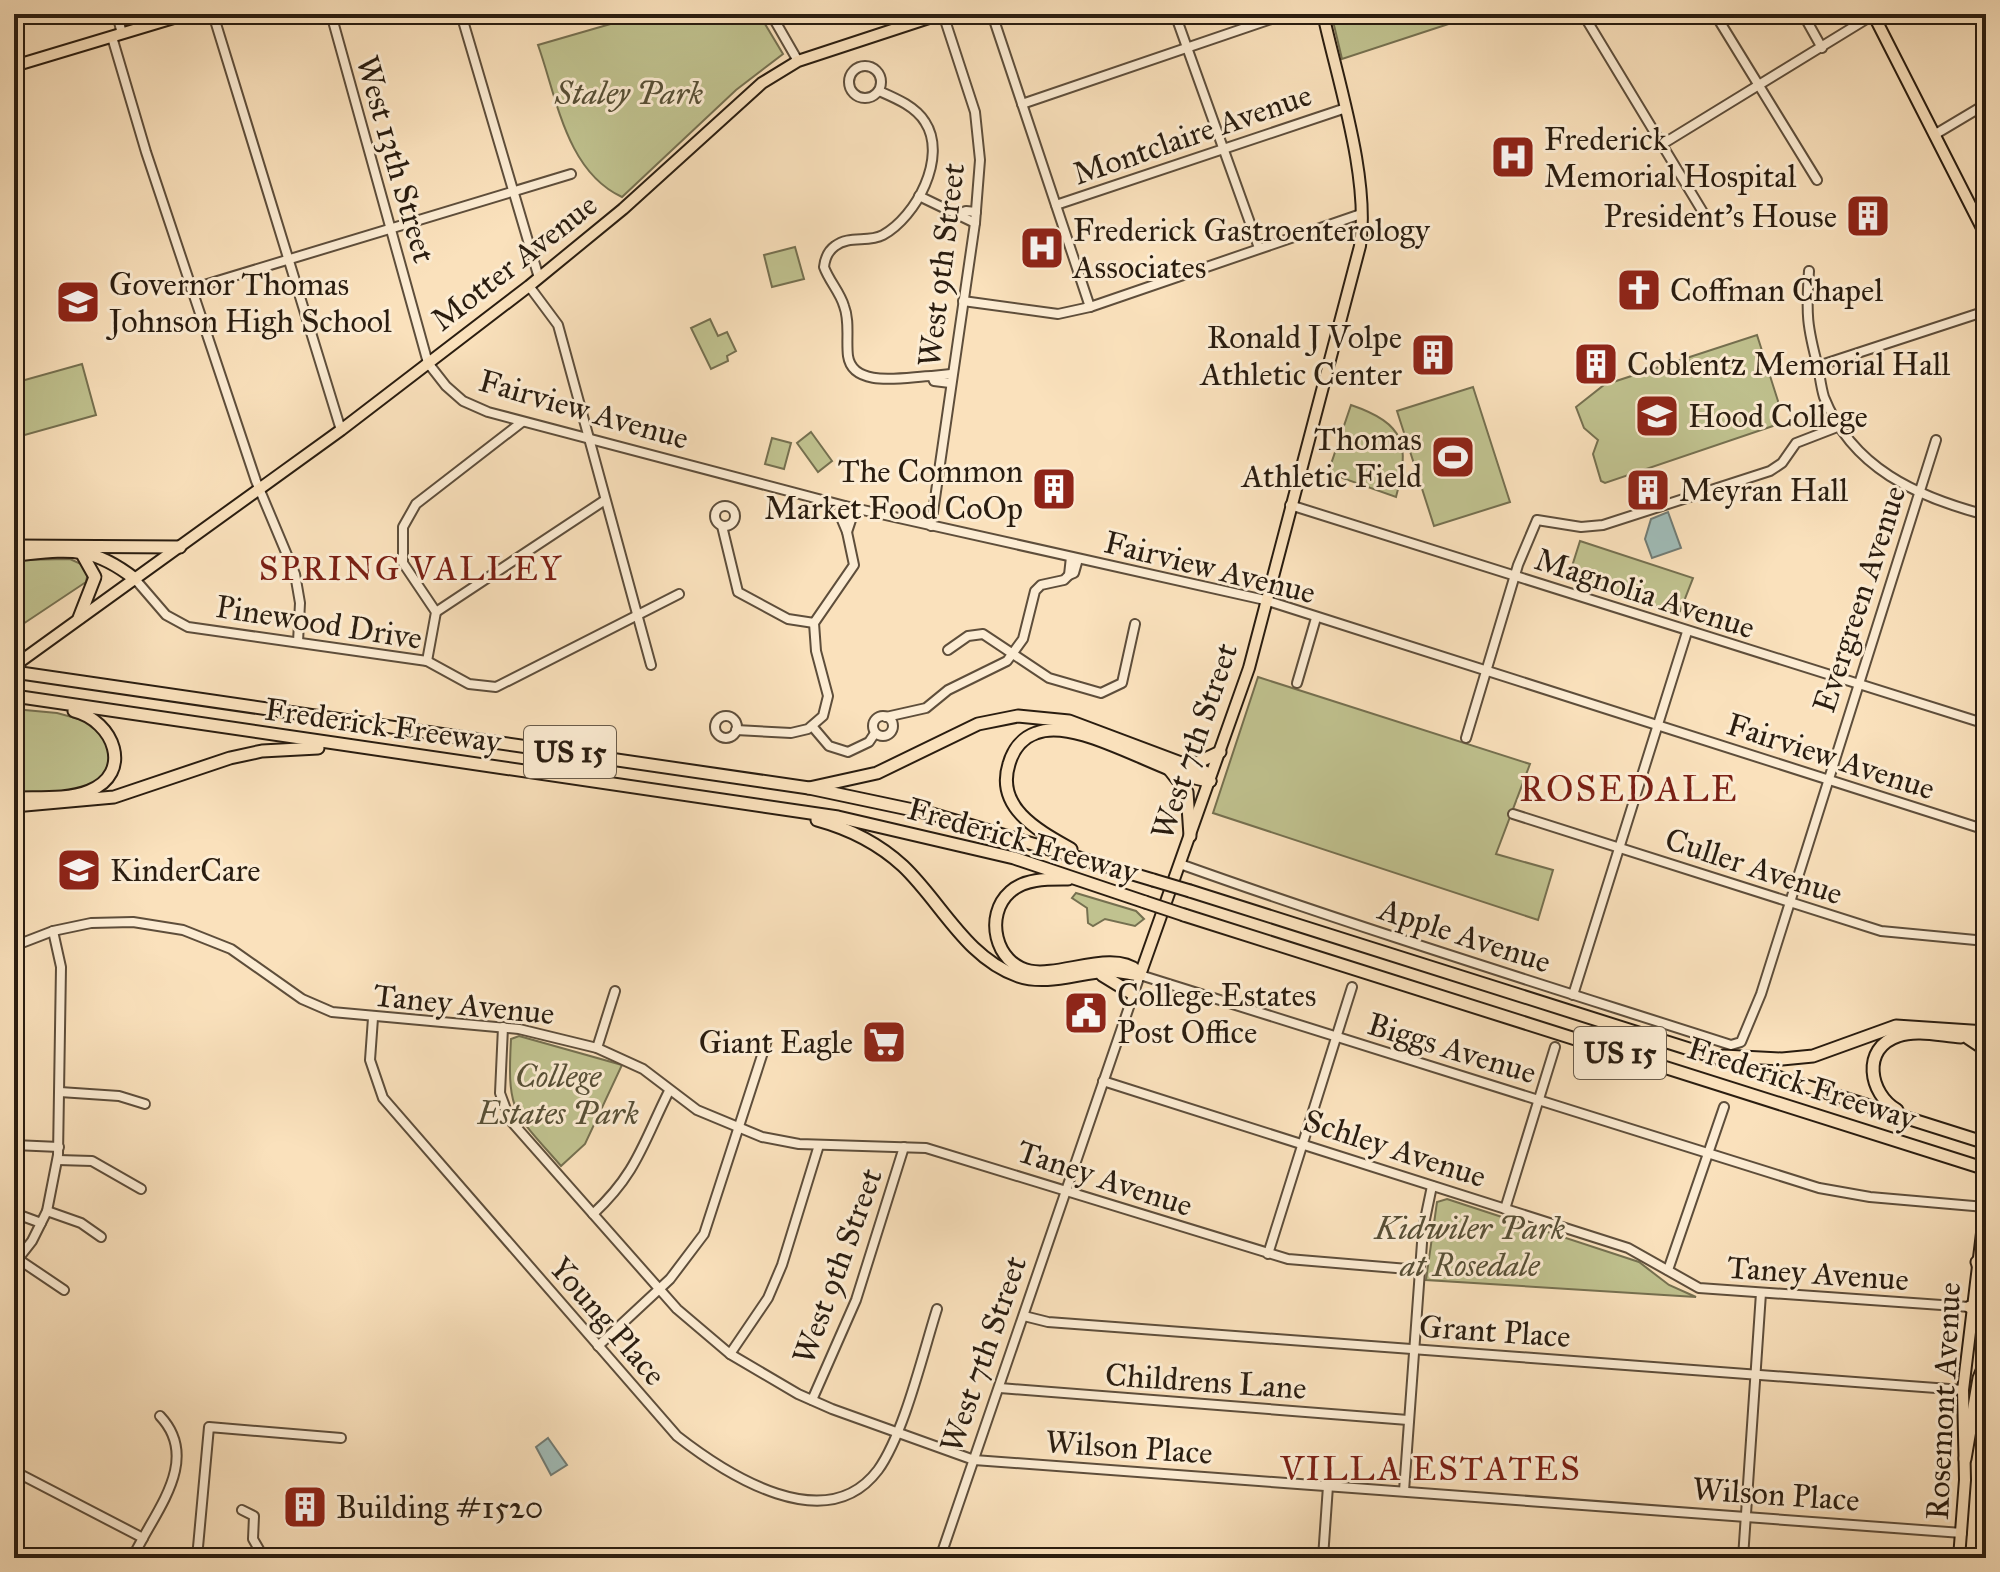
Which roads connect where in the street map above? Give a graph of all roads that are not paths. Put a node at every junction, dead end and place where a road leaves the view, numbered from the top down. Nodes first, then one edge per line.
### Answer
1 (117, 14) edge
2 (187, 14) edge
3 (213, 14) edge
4 (331, 14) edge
5 (461, 14) edge
6 (771, 14) edge
7 (942, 14) edge
8 (992, 14) edge
9 (1175, 14) edge
10 (1286, 14) edge
11 (1323, 14) edge
12 (1583, 14) edge
13 (1715, 14) edge
14 (1803, 14) edge
15 (1873, 15) edge
16 (117, 35) junction
17 (1188, 48) junction
18 (1822, 48) junction
19 (798, 61) junction
20 (14, 66) edge
21 (1759, 87) junction
22 (879, 91) junction
23 (1022, 104) junction
24 (1986, 104) edge
25 (1343, 109) junction
26 (1934, 135) junction
27 (1661, 145) junction
28 (1224, 148) junction
29 (571, 174) dead end
30 (1817, 180) dead end
31 (512, 191) junction
32 (919, 196) junction
33 (1056, 205) junction
34 (976, 212) junction
35 (1361, 214) junction
36 (1704, 214) dead end
37 (955, 215) junction
38 (975, 223) junction
39 (391, 230) junction
40 (1986, 236) edge
41 (1259, 248) junction
42 (288, 260) junction
43 (1809, 271) dead end
44 (539, 278) junction
45 (529, 286) junction
46 (191, 289) junction
47 (963, 301) junction
48 (1090, 307) junction
49 (1986, 311) edge
50 (428, 363) junction
51 (1818, 366) junction
52 (951, 378) junction
53 (522, 422) junction
54 (1840, 426) junction
55 (341, 430) junction
56 (590, 438) junction
57 (1936, 440) dead end
58 (259, 490) junction
59 (1919, 493) junction
60 (605, 500) junction
61 (1290, 505) junction
62 (845, 506) junction
63 (855, 508) junction
64 (1986, 515) edge
65 (722, 526) dead end
66 (931, 526) junction
67 (847, 532) junction
68 (14, 546) edge
69 (106, 547) junction
70 (180, 547) junction
71 (81, 552) junction
72 (14, 555) edge
73 (1075, 558) junction
74 (1515, 577) junction
75 (135, 579) junction
76 (679, 594) dead end
77 (1265, 600) junction
78 (436, 612) junction
79 (638, 614) junction
80 (79, 618) junction
81 (1316, 618) junction
82 (814, 623) junction
83 (1135, 624) dead end
84 (1687, 632) junction
85 (298, 642) junction
86 (948, 650) dead end
87 (1014, 653) junction
88 (427, 661) junction
89 (651, 665) dead end
90 (14, 669) edge
91 (1485, 673) junction
92 (1297, 683) dead end
93 (1857, 686) junction
94 (14, 696) edge
95 (36, 699) junction
96 (886, 717) junction
97 (1986, 724) edge
98 (812, 726) junction
99 (1657, 727) junction
100 (736, 730) dead end
101 (875, 733) junction
102 (1466, 738) dead end
103 (352, 748) junction
104 (1220, 752) junction
105 (1190, 766) junction
106 (1169, 769) junction
107 (1827, 780) junction
108 (1210, 781) junction
109 (809, 788) junction
110 (14, 798) edge
111 (14, 806) edge
112 (764, 806) junction
113 (1513, 814) dead end
114 (1986, 830) edge
115 (1190, 836) junction
116 (1619, 847) junction
117 (1084, 857) junction
118 (1180, 864) junction
119 (1077, 879) junction
120 (1789, 902) junction
121 (53, 931) junction
122 (1986, 941) edge
123 (14, 946) edge
124 (1097, 973) junction
125 (1140, 975) junction
126 (1352, 987) dead end
127 (615, 991) dead end
128 (1133, 994) junction
129 (1573, 995) junction
130 (373, 1018) junction
131 (503, 1027) junction
132 (1986, 1033) edge
133 (1336, 1038) junction
134 (1968, 1038) junction
135 (767, 1040) dead end
136 (1736, 1044) joint
137 (1555, 1047) dead end
138 (597, 1048) junction
139 (1986, 1050) edge
140 (1710, 1057) junction
141 (1103, 1081) junction
142 (669, 1091) junction
143 (60, 1092) junction
144 (1539, 1100) junction
145 (145, 1104) dead end
146 (1724, 1107) dead end
147 (1919, 1121) junction
148 (739, 1130) junction
149 (1980, 1141) edge
150 (1303, 1144) junction
151 (14, 1145) edge
152 (819, 1145) junction
153 (59, 1147) junction
154 (904, 1147) junction
155 (1709, 1155) junction
156 (58, 1160) junction
157 (1986, 1169) edge
158 (1432, 1186) junction
159 (141, 1189) dead end
160 (1067, 1191) junction
161 (1986, 1200) edge
162 (1985, 1207) edge
163 (1505, 1209) junction
164 (47, 1211) junction
165 (14, 1213) edge
166 (593, 1214) junction
167 (41, 1223) junction
168 (101, 1237) dead end
169 (1268, 1254) junction
170 (16, 1261) edge
171 (1977, 1262) junction
172 (1420, 1270) junction
173 (1668, 1270) junction
174 (1986, 1289) edge
175 (64, 1290) dead end
176 (660, 1290) junction
177 (1761, 1293) junction
178 (1986, 1306) edge
179 (1970, 1307) junction
180 (937, 1309) dead end
181 (1986, 1313) edge
182 (1024, 1316) junction
183 (598, 1346) junction
184 (1416, 1349) junction
185 (730, 1354) junction
186 (1986, 1361) edge
187 (1757, 1374) junction
188 (1000, 1388) junction
189 (1963, 1390) junction
190 (812, 1400) junction
191 (160, 1416) dead end
192 (1408, 1420) junction
193 (895, 1434) junction
194 (341, 1438) dead end
195 (1965, 1459) junction
196 (974, 1460) junction
197 (14, 1471) edge
198 (1328, 1486) junction
199 (1404, 1491) junction
200 (242, 1510) dead end
201 (1746, 1516) junction
202 (1962, 1533) junction
203 (143, 1538) junction
204 (132, 1558) edge
205 (197, 1558) edge
206 (264, 1558) edge
207 (940, 1558) edge
208 (1323, 1558) edge
209 (1743, 1558) edge
210 (1959, 1558) edge

1 - 16 street
2 - 16 main road
3 - 42 street
4 - 39 street, West 13th Street
5 - 31 street
6 - 19 street
7 - 19 main road, Motter Avenue
7 - 34 street, West 9th Street
8 - 23 street
9 - 17 street
10 - 17 street
11 - 25 main road, West 7th Street
12 - 27 street
13 - 21 street
14 - 18 street
15 - 18 street
15 - 26 main road
16 - 20 main road
16 - 46 street
17 - 23 street
17 - 28 street
18 - 21 street
19 - 44 main road, Motter Avenue
21 - 27 street
21 - 30 street
22 - 22 street
22 - 32 street
23 - 33 street
24 - 26 street
25 - 28 street, Montclaire Avenue
25 - 35 main road, West 7th Street
26 - 40 main road
27 - 36 street
28 - 33 street, Montclaire Avenue
28 - 41 street
29 - 31 street
31 - 39 street
31 - 44 street
32 - 37 street
32 - 52 street
33 - 48 street
34 - 37 street
34 - 38 street, West 9th Street
35 - 41 street
35 - 61 main road, West 7th Street
37 - 38 street
38 - 47 street, West 9th Street
39 - 42 street
39 - 50 street, West 13th Street
41 - 48 street
42 - 46 street
42 - 55 street
43 - 51 street
44 - 45 main road, Motter Avenue
45 - 50 main road, Motter Avenue
45 - 56 street
46 - 58 street
47 - 48 street
47 - 52 street, West 9th Street
49 - 51 street
50 - 53 street, Fairview Avenue
50 - 55 main road, Motter Avenue
51 - 54 street
52 - 66 street, West 9th Street
53 - 56 street, Fairview Avenue
53 - 78 street
54 - 59 street
54 - 74 street
55 - 58 main road, Motter Avenue
56 - 60 street
56 - 62 street, Fairview Avenue
57 - 59 street, Evergreen Avenue
58 - 70 main road, Motter Avenue
58 - 85 street
59 - 64 street
59 - 93 street, Evergreen Avenue
60 - 78 street
60 - 79 street
61 - 74 street, Magnolia Avenue
61 - 77 main road, West 7th Street
62 - 63 street, Fairview Avenue
62 - 67 street
63 - 66 street, Fairview Avenue
63 - 67 street
65 - 82 street
66 - 73 street, Fairview Avenue
67 - 82 street
68 - 69 highway
69 - 70 highway
69 - 75 highway
70 - 75 main road, Motter Avenue
71 - 72 highway
71 - 75 highway
71 - 80 highway
73 - 77 street, Fairview Avenue
73 - 87 street
74 - 84 street, Magnolia Avenue
74 - 91 street
75 - 80 main road, Motter Avenue
75 - 85 street, Pinewood Drive
76 - 79 street, Pinewood Drive
77 - 81 street, Fairview Avenue
77 - 104 main road, West 7th Street
78 - 88 street
79 - 88 street, Pinewood Drive
79 - 89 street
80 - 90 main road, Motter Avenue
81 - 91 street, Fairview Avenue
81 - 92 street
82 - 98 street
83 - 87 street
84 - 93 street, Magnolia Avenue
84 - 99 street
85 - 88 street, Pinewood Drive
86 - 87 street
87 - 96 street
90 - 109 highway, Frederick Freeway / US 15
91 - 99 street, Fairview Avenue
91 - 102 street
93 - 97 street, Magnolia Avenue
93 - 107 street, Evergreen Avenue
94 - 95 highway, Frederick Freeway / US 15
95 - 103 highway, Frederick Freeway / US 15
95 - 110 highway
96 - 101 street
96 - 101 street
98 - 100 street
98 - 101 street
99 - 107 street, Fairview Avenue
99 - 116 street
103 - 111 highway
103 - 112 highway, Frederick Freeway / US 15
104 - 105 highway
104 - 108 main road, West 7th Street
105 - 108 highway
105 - 109 highway
106 - 108 highway
106 - 115 highway
106 - 117 highway
107 - 114 street, Fairview Avenue
107 - 120 street, Evergreen Avenue
108 - 115 main road, West 7th Street
109 - 117 highway, Frederick Freeway / US 15
112 - 119 highway, Frederick Freeway / US 15
112 - 124 highway
113 - 116 street, Culler Avenue
115 - 118 main road, West 7th Street
116 - 120 street, Culler Avenue
116 - 129 street
117 - 140 highway, Frederick Freeway / US 15, bridge
118 - 125 main road, West 7th Street
118 - 129 street, Apple Avenue
119 - 125 highway
119 - 157 highway, Frederick Freeway / US 15, bridge
120 - 122 street, Culler Avenue
120 - 136 street, Evergreen Avenue
121 - 123 street, Taney Avenue
121 - 130 street, Taney Avenue
121 - 143 street
124 - 125 highway
124 - 128 highway
125 - 128 street, West 7th Street
125 - 133 street, Biggs Avenue
126 - 133 street
127 - 138 street
128 - 141 street, West 7th Street
129 - 136 street, Apple Avenue
130 - 131 street, Taney Avenue
130 - 183 street, Young Place
131 - 138 street, Taney Avenue
131 - 166 street, Wilson Place
132 - 134 highway
132 - 140 highway
133 - 144 street, Biggs Avenue
133 - 150 street
134 - 139 highway
134 - 147 highway
135 - 148 street
137 - 144 street
138 - 142 street, Taney Avenue
140 - 147 highway, Frederick Freeway / US 15
141 - 150 street, Schley Avenue
141 - 160 street, West 7th Street
142 - 148 street, Taney Avenue
142 - 166 street
143 - 145 street
143 - 153 street
144 - 155 street, Biggs Avenue
144 - 163 street
146 - 155 street
147 - 149 highway, Frederick Freeway / US 15
148 - 152 street, Taney Avenue
148 - 176 street
150 - 158 street, Schley Avenue
150 - 169 street
151 - 153 street
152 - 154 street, Taney Avenue
152 - 185 street
153 - 156 street
154 - 160 street, Taney Avenue
154 - 190 street, West 9th Street
155 - 162 street, Biggs Avenue
155 - 173 street
156 - 159 street
156 - 164 street
158 - 163 street, Schley Avenue
158 - 172 street
160 - 169 street, Taney Avenue
160 - 182 street, West 7th Street
161 - 162 main road, Rosemont Avenue
162 - 171 main road, Rosemont Avenue
163 - 173 street, Schley Avenue
164 - 167 street
164 - 168 street
165 - 167 street
166 - 176 street, Wilson Place
167 - 170 street
169 - 172 street, Taney Avenue
170 - 175 street
171 - 174 highway
171 - 179 main road, Rosemont Avenue
172 - 184 street
173 - 177 street, Taney Avenue
176 - 183 street
176 - 185 street, Wilson Place
177 - 179 street, Taney Avenue
177 - 187 street
178 - 179 highway
179 - 181 highway
179 - 189 main road, Rosemont Avenue
180 - 193 street, Young Place
182 - 184 street, Grant Place
182 - 188 street, West 7th Street
183 - 193 street, Young Place
184 - 187 street, Grant Place
184 - 192 street
185 - 190 street, Wilson Place
186 - 195 highway
187 - 189 street, Grant Place
187 - 201 street
188 - 192 street, Childrens Lane
188 - 196 street, West 7th Street
189 - 195 main road, Rosemont Avenue
190 - 193 street, Wilson Place
191 - 203 street
192 - 199 street
193 - 196 street, Wilson Place
194 - 205 street
195 - 202 main road, Rosemont Avenue
196 - 198 street, Wilson Place
196 - 207 street, West 7th Street
197 - 203 street
198 - 199 street, Wilson Place
198 - 208 street
199 - 201 street, Wilson Place
200 - 206 street
201 - 202 street, Wilson Place
201 - 209 street
202 - 210 main road, Rosemont Avenue
203 - 204 street

